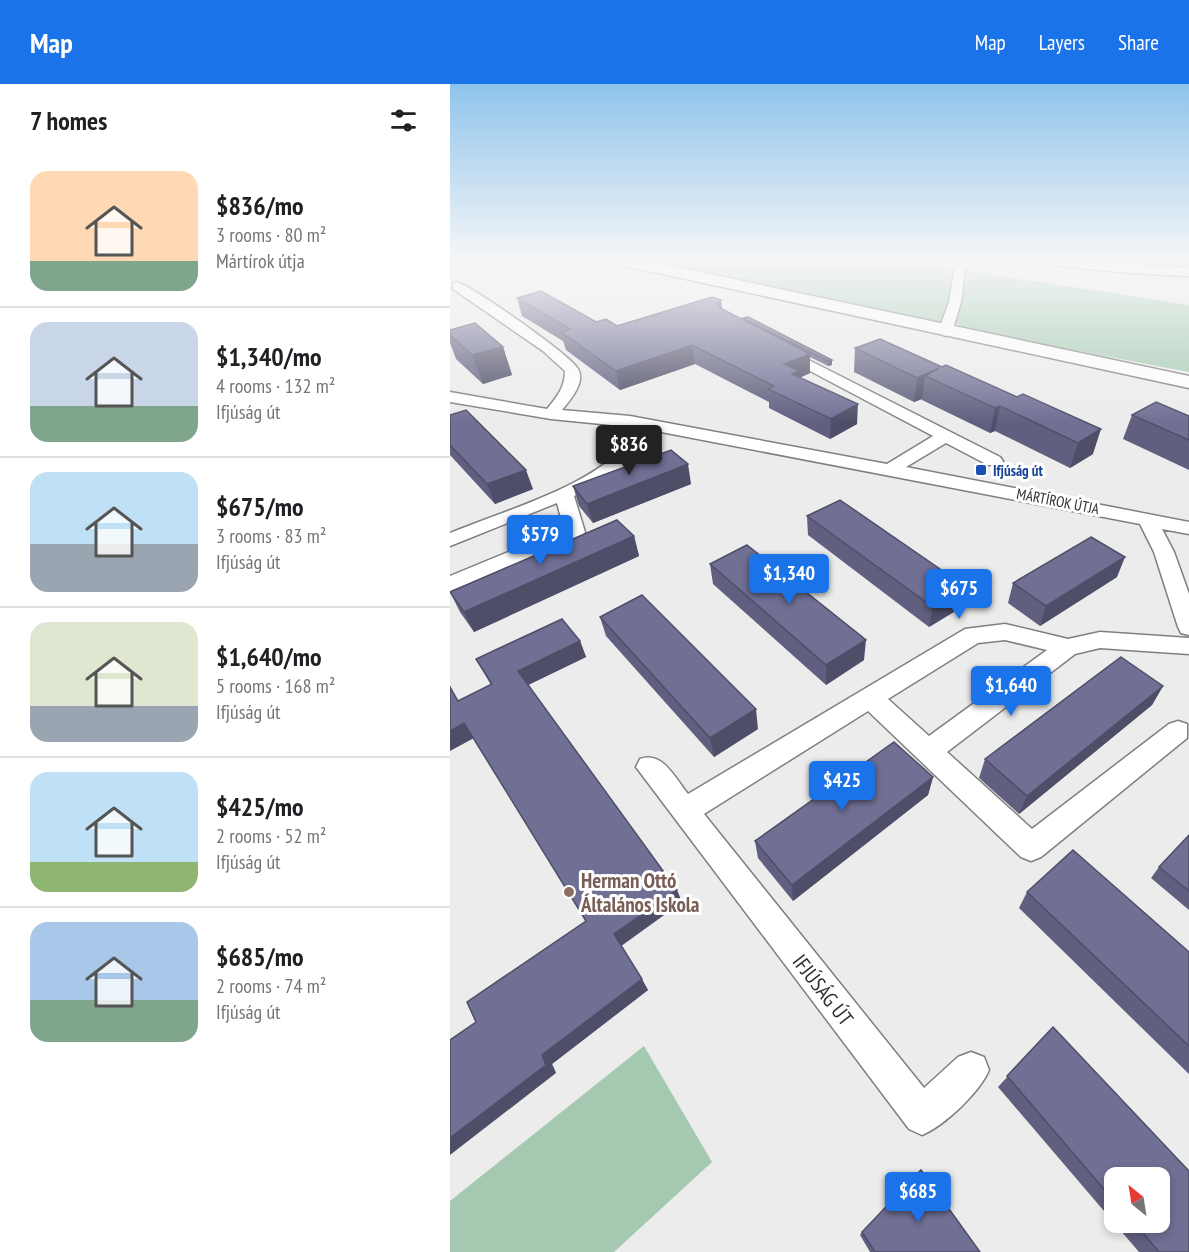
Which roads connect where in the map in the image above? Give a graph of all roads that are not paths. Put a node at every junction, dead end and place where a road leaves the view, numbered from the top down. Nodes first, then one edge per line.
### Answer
1 (497, 314) edge
2 (862, 314) edge
3 (951, 314) edge
4 (945, 332) junction
5 (769, 344) edge
6 (1189, 382) edge
7 (450, 397) edge
8 (551, 414) junction
9 (652, 425) junction
10 (945, 436) junction
11 (994, 461) dead end
12 (891, 469) junction
13 (564, 495) junction
14 (1148, 520) junction
15 (1189, 528) edge
16 (450, 540) edge
17 (450, 584) edge
18 (1189, 627) edge
19 (1189, 646) edge
20 (1068, 647) junction
21 (869, 697) junction
22 (1178, 731) dead end
23 (928, 752) junction
24 (650, 767) dead end
25 (684, 811) junction
26 (971, 1070) dead end

1 - 8 street
2 - 4 main road
3 - 4 street
4 - 6 main road
5 - 10 street
7 - 8 street, MÁRTÍROK ÚTJA
8 - 9 street, MÁRTÍROK ÚTJA
9 - 12 street, MÁRTÍROK ÚTJA
9 - 13 street
10 - 11 street
10 - 12 street
12 - 14 street, MÁRTÍROK ÚTJA
13 - 16 street
13 - 17 street
14 - 15 street, MÁRTÍROK ÚTJA
14 - 18 street
19 - 20 street
20 - 21 street
20 - 23 street
21 - 23 street
21 - 25 street
22 - 23 street
24 - 25 street, IFJÚSÁG ÚT
25 - 26 street, IFJÚSÁG ÚT

